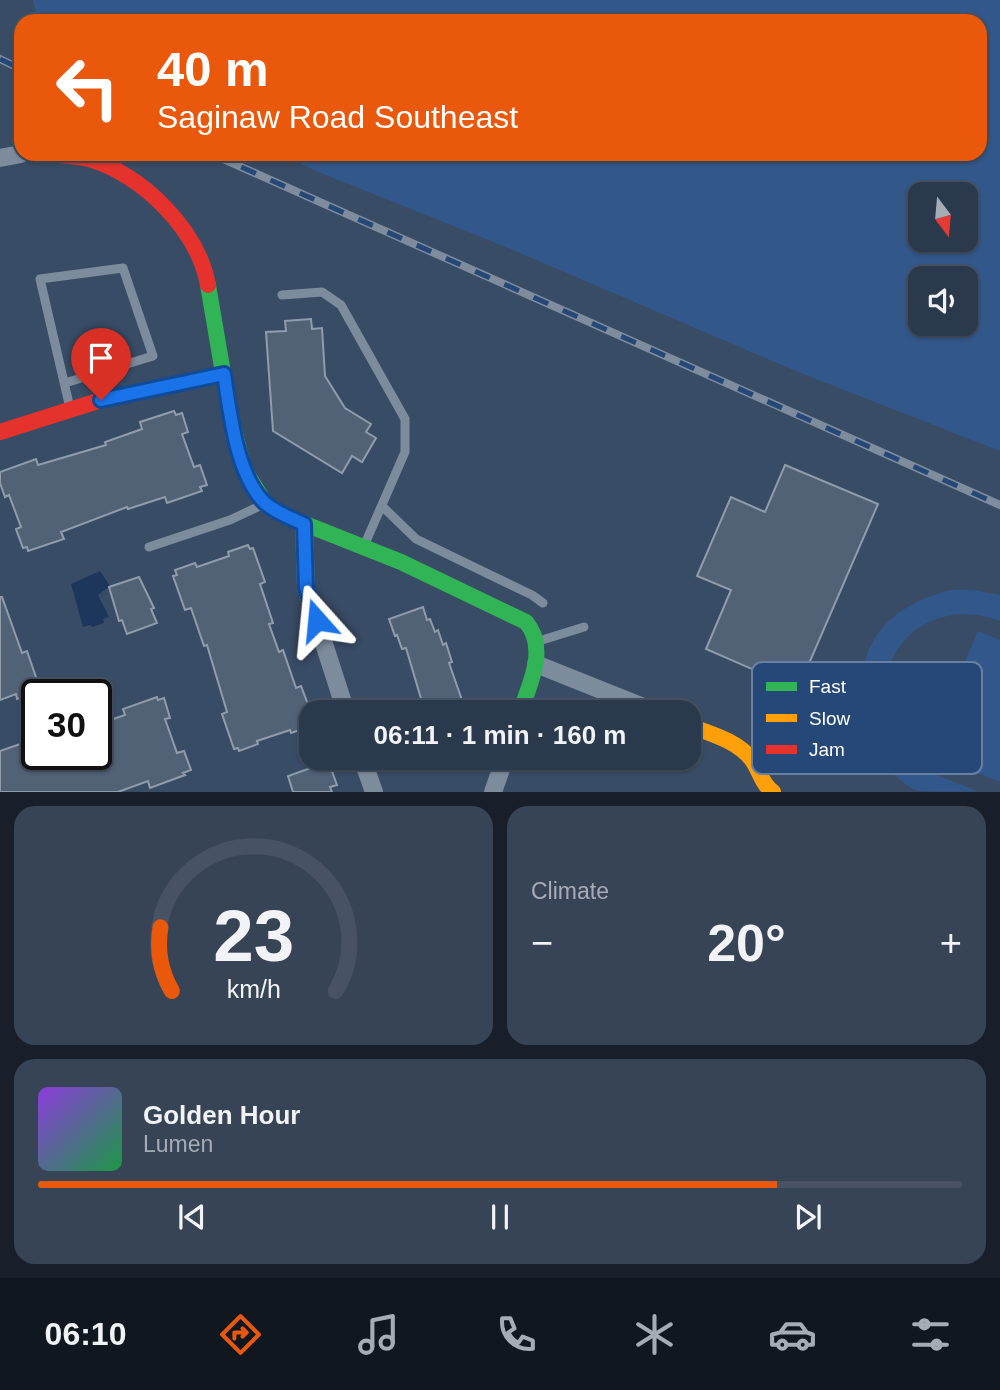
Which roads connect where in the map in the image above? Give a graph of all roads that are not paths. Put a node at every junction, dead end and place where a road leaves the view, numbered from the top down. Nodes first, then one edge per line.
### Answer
1 (94, 161) edge
2 (282, 295) dead end
3 (224, 374) junction
4 (65, 383) junction
5 (70, 410) junction
6 (0, 432) edge
7 (265, 503) junction
8 (382, 506) junction
9 (304, 524) junction
10 (149, 547) dead end
11 (363, 548) junction
12 (543, 603) dead end
13 (584, 627) dead end
14 (536, 642) junction
15 (536, 664) junction
16 (342, 700) edge
17 (524, 700) edge
18 (626, 700) edge
19 (701, 730) edge
20 (752, 761) edge
21 (366, 770) edge
22 (501, 770) edge
23 (758, 774) edge
24 (374, 792) edge
25 (493, 792) edge
26 (773, 792) edge

1 - 3 street
2 - 8 lane
3 - 5 street
3 - 7 street
4 - 4 lane
4 - 5 lane
5 - 6 street
7 - 9 street
7 - 10 lane
8 - 11 lane
8 - 12 lane
9 - 11 street
9 - 16 street
11 - 14 street
13 - 14 lane
14 - 15 street
15 - 17 street
15 - 18 street
19 - 20 street
21 - 24 street
22 - 25 street
23 - 26 street

